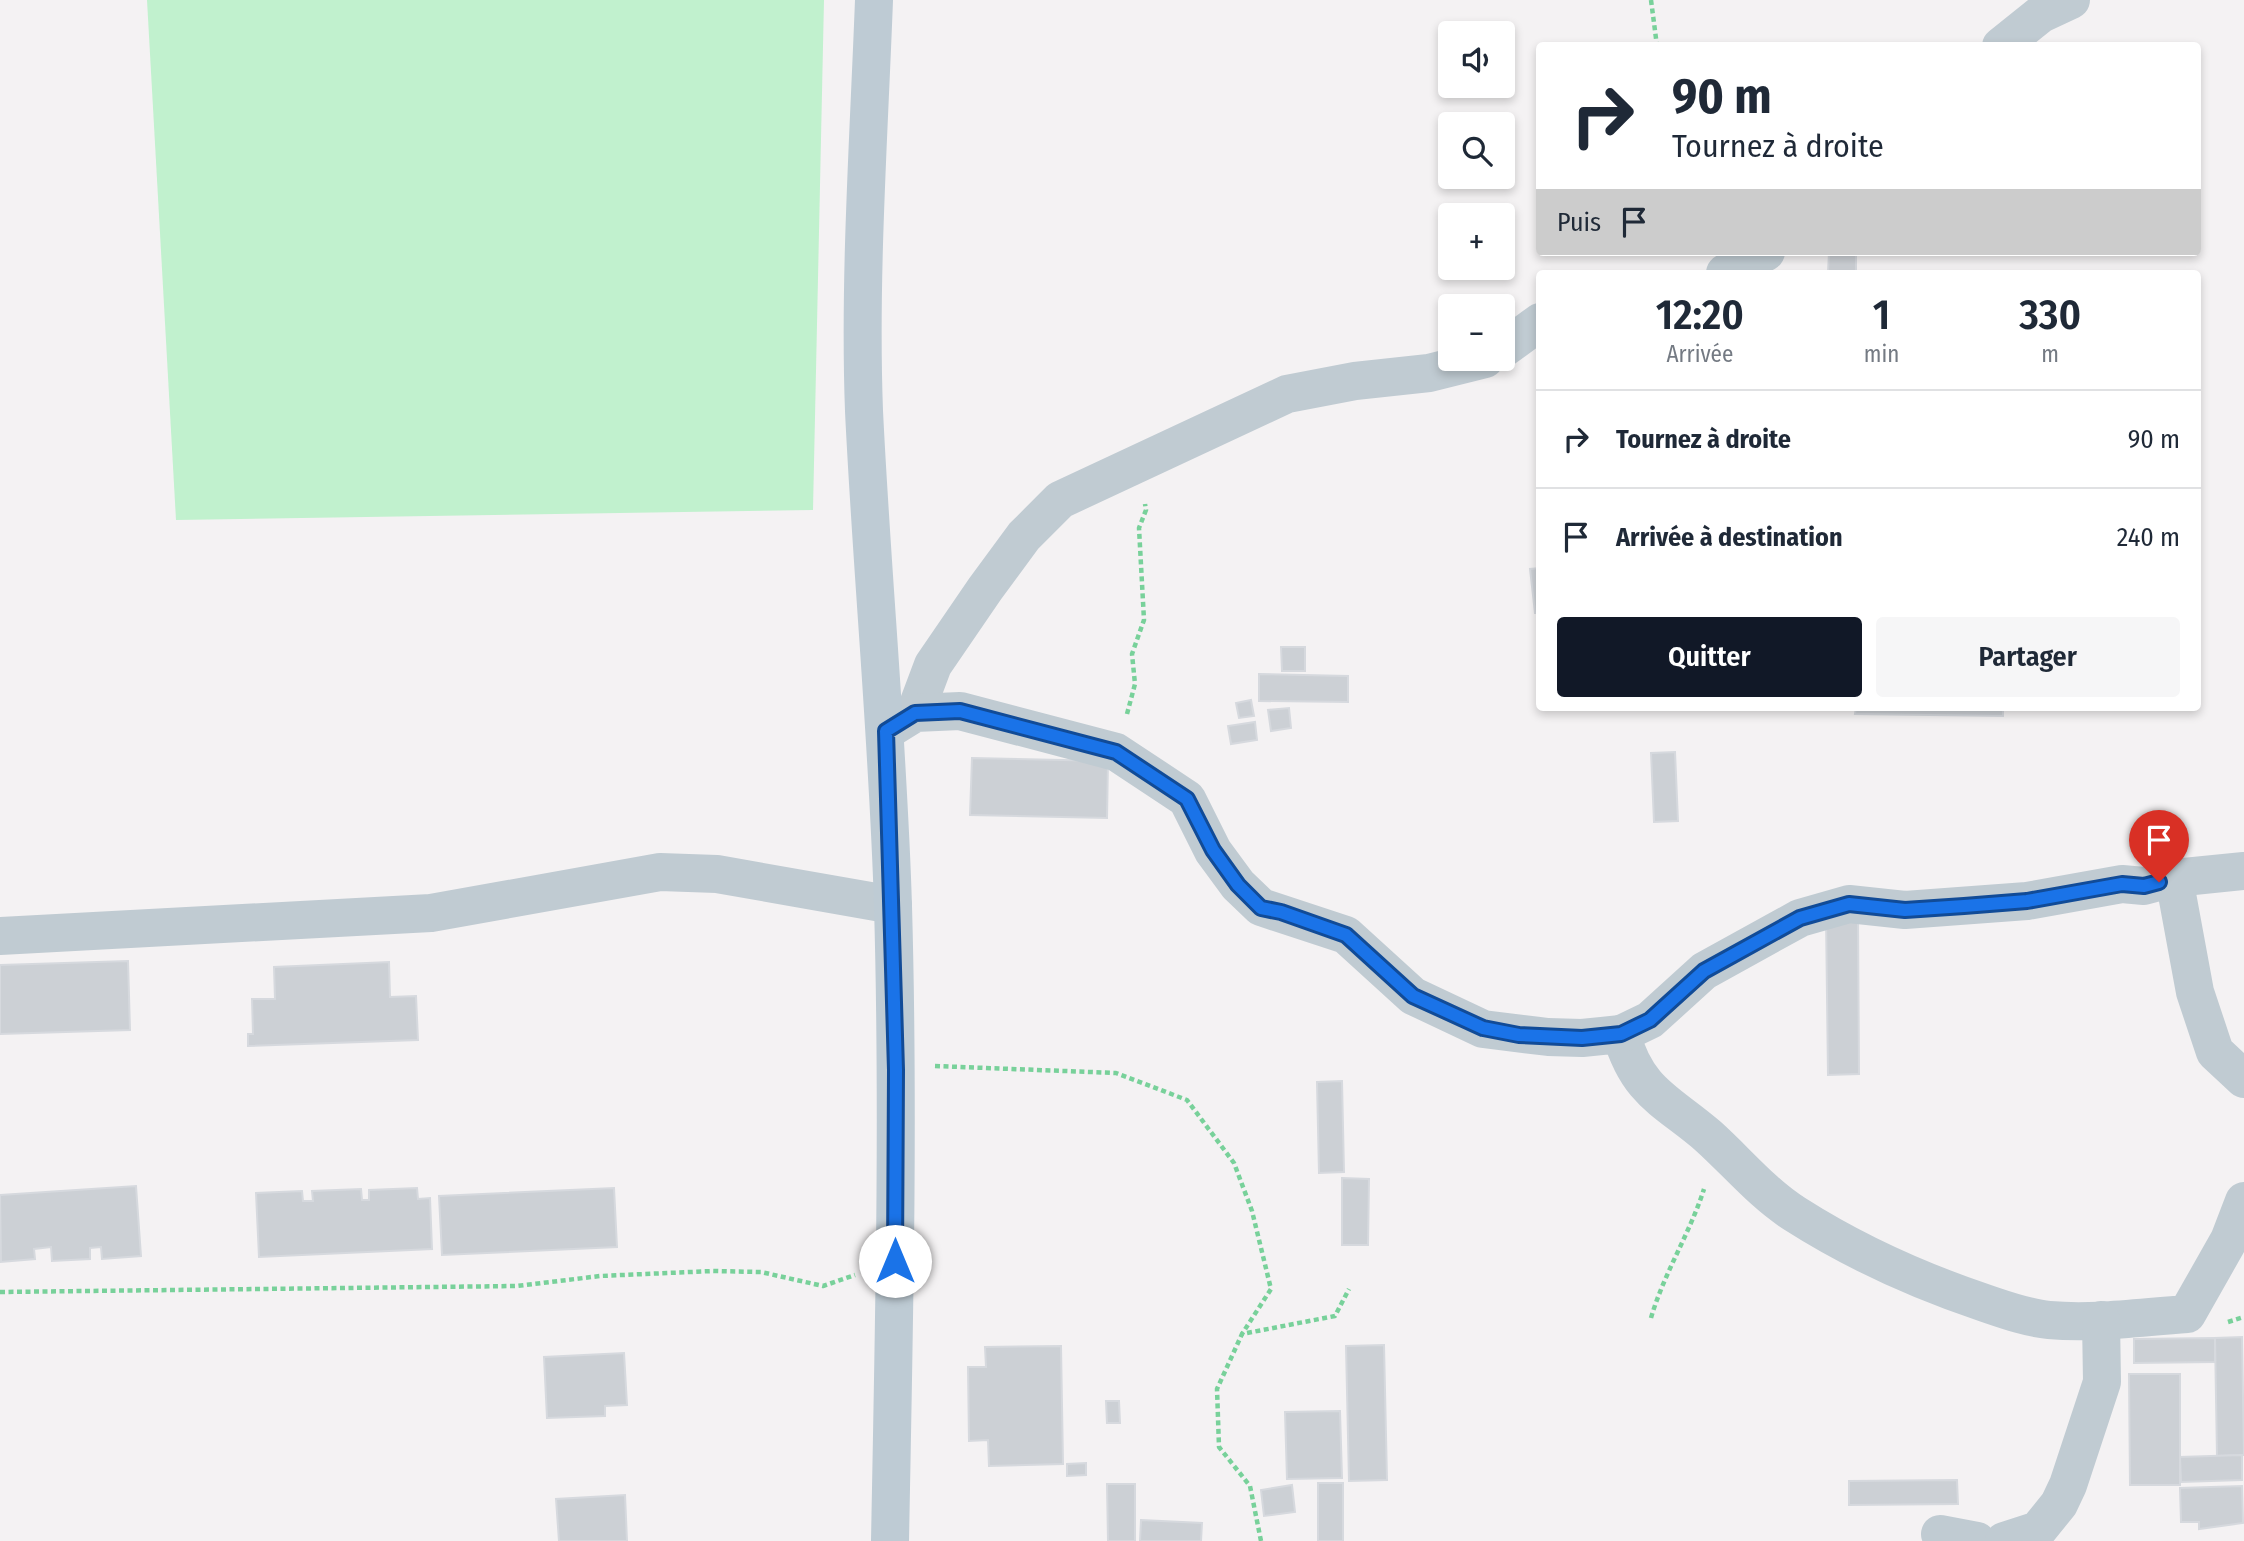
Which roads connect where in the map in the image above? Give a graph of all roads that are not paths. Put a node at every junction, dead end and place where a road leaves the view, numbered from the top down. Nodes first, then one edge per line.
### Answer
1 (874, 0) edge
2 (2071, 0) edge
3 (2006, 42) edge
4 (1758, 256) edge
5 (1731, 270) edge
6 (1536, 325) edge
7 (1515, 340) edge
8 (1438, 371) edge
9 (900, 722) junction
10 (2244, 871) edge
11 (2174, 878) junction
12 (893, 905) junction
13 (0, 936) edge
14 (1621, 1034) junction
15 (2244, 1079) edge
16 (2244, 1201) edge
17 (2101, 1321) junction
18 (1940, 1534) dead end
19 (890, 1541) edge
20 (1977, 1541) edge
21 (2004, 1541) edge

1 - 9 street
2 - 3 street
4 - 5 street
6 - 7 street
8 - 9 street
9 - 12 street
9 - 14 street
10 - 11 street
11 - 14 street
11 - 15 street
12 - 13 street
12 - 19 street
14 - 17 street
16 - 17 street
17 - 21 street
18 - 20 street

